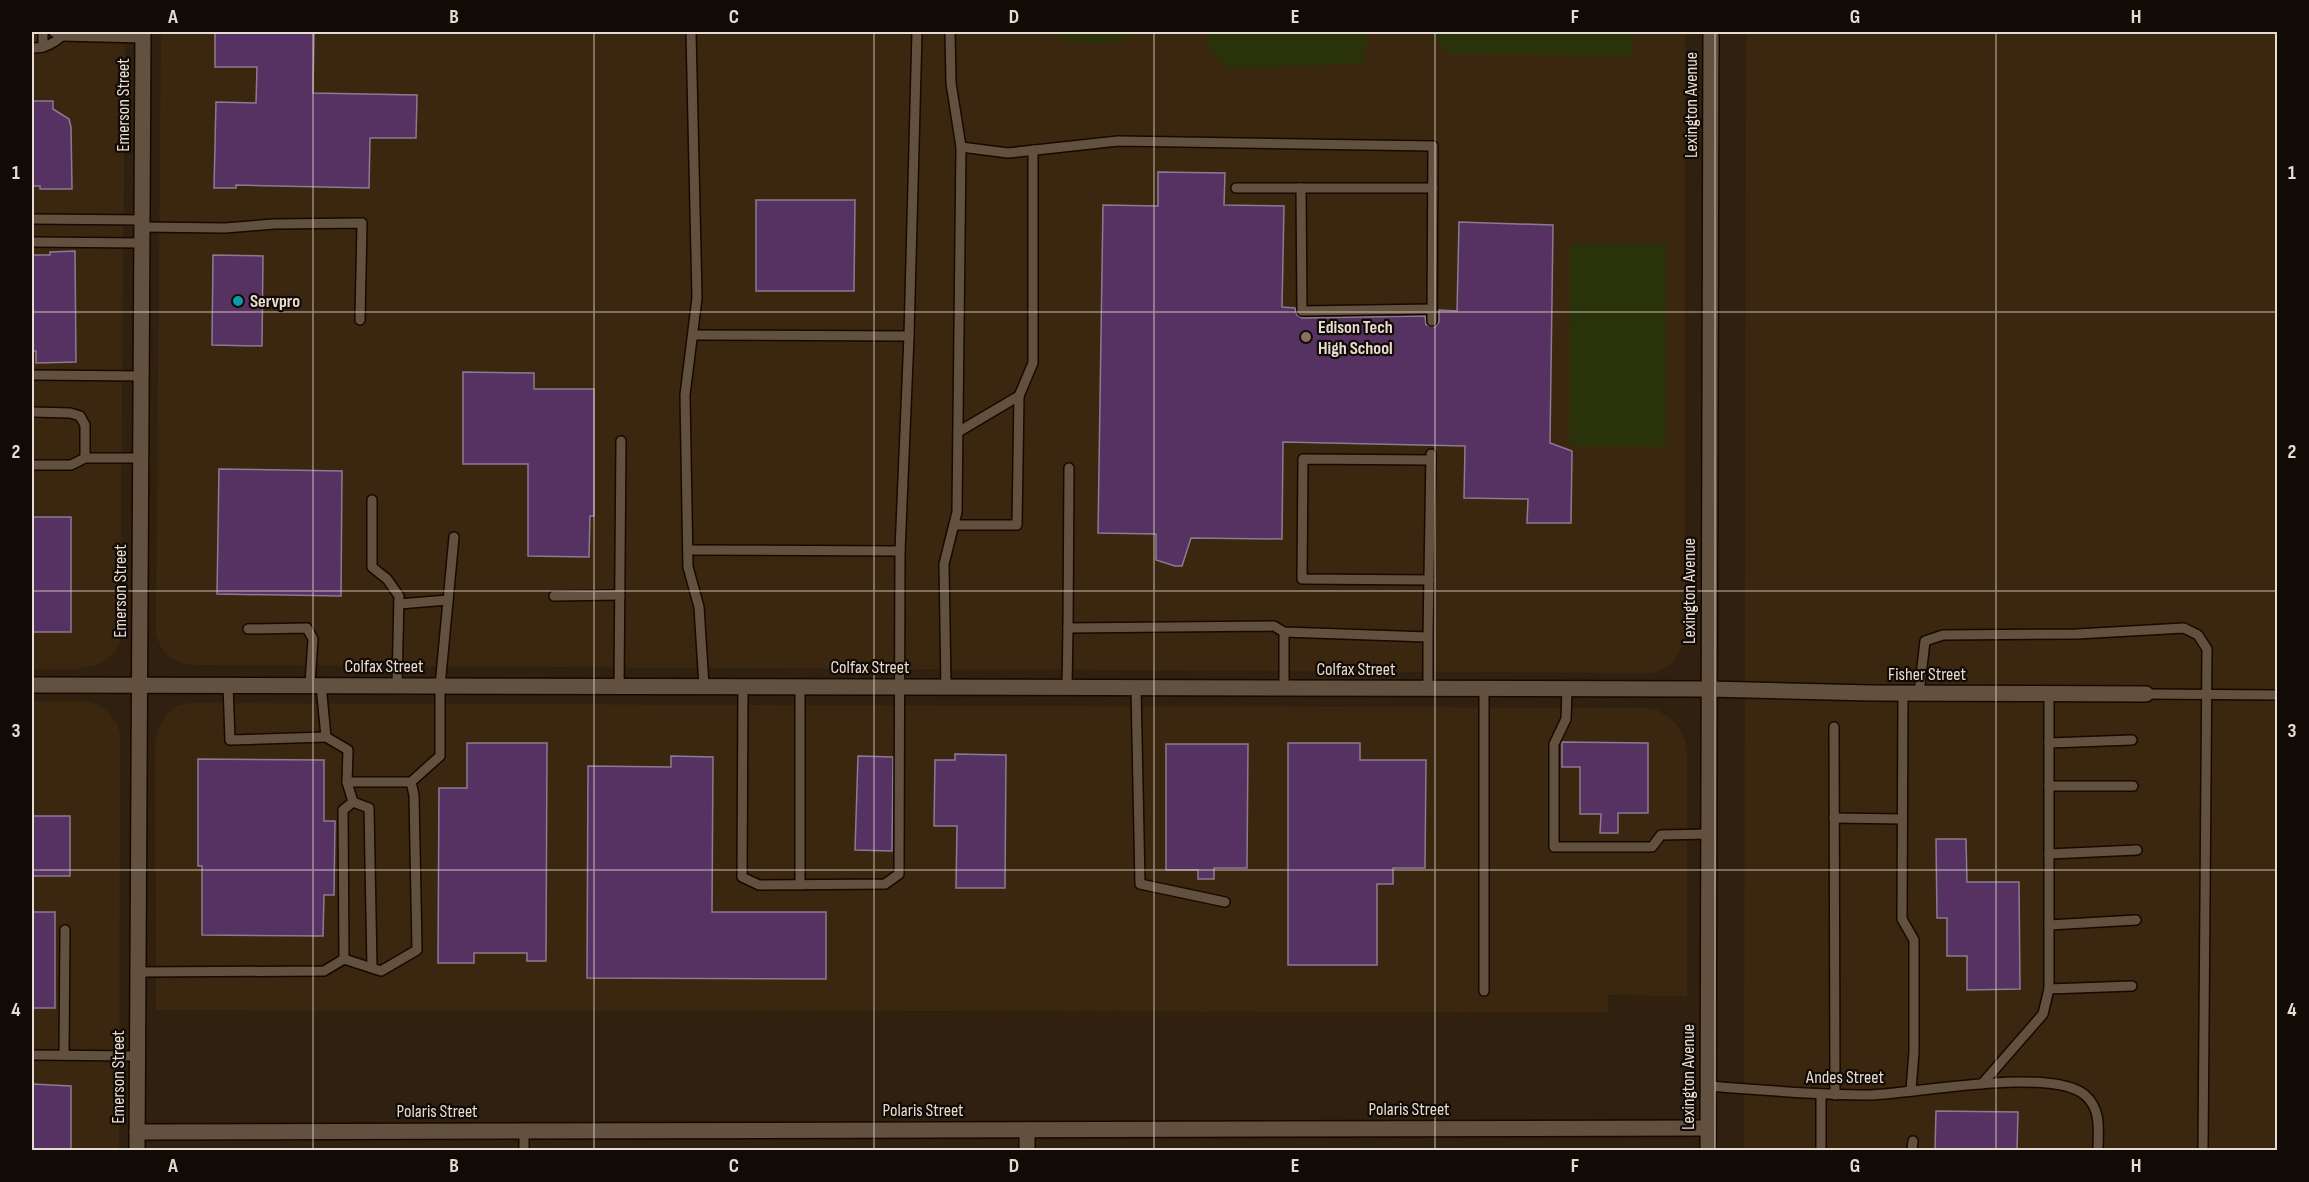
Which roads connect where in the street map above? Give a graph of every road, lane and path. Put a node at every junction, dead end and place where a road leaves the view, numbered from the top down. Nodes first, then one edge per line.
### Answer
1 (43, 32) edge
2 (691, 32) edge
3 (917, 32) edge
4 (950, 32) edge
5 (1711, 32) edge
6 (58, 34) edge
7 (143, 35) edge
8 (43, 47) junction
9 (32, 48) edge
10 (961, 147) junction
11 (1034, 150) junction
12 (1236, 188) dead end
13 (1301, 188) junction
14 (1433, 188) junction
15 (32, 219) edge
16 (142, 224) junction
17 (32, 243) edge
18 (142, 243) junction
19 (1432, 309) junction
20 (360, 320) dead end
21 (1432, 321) dead end
22 (693, 335) junction
23 (909, 336) junction
24 (32, 375) edge
25 (141, 376) junction
26 (1019, 396) junction
27 (32, 412) edge
28 (958, 432) junction
29 (621, 441) dead end
30 (85, 458) junction
31 (140, 458) junction
32 (32, 465) edge
33 (1069, 468) dead end
34 (372, 500) dead end
35 (954, 525) junction
36 (454, 537) dead end
37 (688, 550) junction
38 (900, 551) junction
39 (1429, 580) junction
40 (620, 595) junction
41 (554, 596) dead end
42 (448, 600) junction
43 (399, 604) junction
44 (1068, 628) junction
45 (248, 629) dead end
46 (1284, 632) junction
47 (1428, 637) junction
48 (32, 685) edge
49 (139, 685) junction
50 (228, 685) junction
51 (316, 685) junction
52 (396, 686) junction
53 (440, 686) junction
54 (619, 686) junction
55 (704, 686) junction
56 (743, 686) junction
57 (800, 687) junction
58 (900, 687) junction
59 (946, 687) junction
60 (1067, 687) junction
61 (1136, 688) junction
62 (1284, 688) junction
63 (1428, 688) junction
64 (1484, 689) junction
65 (1567, 689) junction
66 (1708, 689) junction
67 (1903, 693) junction
68 (1919, 693) junction
69 (2049, 694) junction
70 (2146, 694) joint
71 (2206, 694) junction
72 (2277, 695) edge
73 (1834, 727) dead end
74 (326, 736) junction
75 (2132, 740) dead end
76 (2049, 743) junction
77 (346, 782) junction
78 (411, 782) junction
79 (2049, 786) junction
80 (2133, 786) dead end
81 (353, 802) junction
82 (1834, 818) junction
83 (1902, 819) junction
84 (1709, 834) junction
85 (2137, 850) dead end
86 (2049, 854) junction
87 (800, 885) junction
88 (1225, 902) dead end
89 (2136, 920) dead end
90 (2049, 925) junction
91 (64, 930) dead end
92 (344, 960) junction
93 (372, 968) junction
94 (138, 972) junction
95 (2132, 986) dead end
96 (2049, 989) junction
97 (1484, 991) dead end
98 (32, 1055) edge
99 (64, 1055) junction
100 (137, 1056) junction
101 (1982, 1084) junction
102 (1708, 1086) junction
103 (1911, 1090) junction
104 (1821, 1095) junction
105 (1835, 1095) junction
106 (1708, 1128) junction
107 (524, 1130) junction
108 (1027, 1130) junction
109 (137, 1132) junction
110 (137, 1150) edge
111 (524, 1150) edge
112 (1027, 1150) edge
113 (1708, 1150) edge
114 (1821, 1150) edge
115 (2098, 1150) edge
116 (2203, 1150) edge

1 - 8 lane
2 - 22 lane
3 - 23 lane
4 - 10 lane
5 - 66 street, Lexington Avenue
6 - 7 lane
6 - 8 lane
7 - 16 street, Emerson Street
8 - 9 lane
10 - 11 lane
10 - 28 lane
11 - 14 lane
11 - 26 lane
12 - 13 lane
13 - 14 lane
13 - 19 lane
14 - 19 lane
15 - 16 lane
16 - 18 street, Emerson Street
16 - 20 lane
17 - 18 lane
18 - 25 street, Emerson Street
19 - 21 lane
22 - 23 lane
22 - 37 lane
23 - 38 lane
24 - 25 lane
25 - 31 street, Emerson Street
26 - 28 lane
26 - 35 lane
27 - 30 lane
28 - 35 lane
29 - 40 lane
30 - 31 lane
30 - 32 lane
31 - 49 street, Emerson Street
33 - 44 lane
34 - 43 lane
35 - 59 lane
36 - 42 lane
37 - 38 lane
37 - 55 lane
38 - 58 lane
39 - 39 lane
39 - 47 lane
40 - 41 lane
40 - 54 lane
42 - 43 lane
42 - 53 lane
43 - 52 lane
44 - 46 lane
44 - 60 lane
45 - 51 lane
46 - 47 lane
46 - 62 lane
47 - 63 lane
48 - 49 street, Colfax Street
49 - 50 street, Colfax Street
49 - 94 street, Emerson Street
50 - 51 street, Colfax Street
50 - 74 lane
51 - 52 street, Colfax Street
51 - 74 lane
52 - 53 street, Colfax Street
53 - 54 street, Colfax Street
53 - 78 lane
54 - 55 street, Colfax Street
55 - 56 street, Colfax Street
56 - 57 street, Colfax Street
56 - 87 lane
57 - 58 street, Colfax Street
57 - 87 lane
58 - 59 street, Colfax Street
58 - 87 lane
59 - 60 street, Colfax Street
60 - 61 street, Colfax Street
61 - 62 street, Colfax Street
61 - 88 lane
62 - 63 street, Colfax Street
63 - 64 street, Colfax Street
64 - 65 street, Colfax Street
64 - 97 lane
65 - 66 street, Colfax Street
65 - 84 lane
66 - 67 street, Fisher Street
66 - 84 street, Lexington Avenue
67 - 68 street, Fisher Street
67 - 83 lane
68 - 69 street, Fisher Street
68 - 71 lane
69 - 70 street, Fisher Street
69 - 76 lane
70 - 71 lane
71 - 72 lane
71 - 116 lane
73 - 82 lane
74 - 77 lane
75 - 76 lane
76 - 79 lane
77 - 78 lane
77 - 81 lane
78 - 93 lane
79 - 80 lane
79 - 86 lane
81 - 92 lane
81 - 93 lane
82 - 83 lane
82 - 105 lane
83 - 103 lane
84 - 102 street, Lexington Avenue
85 - 86 lane
86 - 90 lane
89 - 90 lane
90 - 96 lane
91 - 99 lane
92 - 93 lane
92 - 94 lane
94 - 100 street, Emerson Street
95 - 96 lane
96 - 101 lane
98 - 99 lane
99 - 100 lane
100 - 109 street, Emerson Street
101 - 103 lane, Andes Street
101 - 115 lane, Andes Street
102 - 104 lane, Andes Street
102 - 106 street, Lexington Avenue
103 - 105 lane, Andes Street
104 - 105 lane, Andes Street
104 - 114 lane
106 - 108 street, Polaris Street
106 - 113 street, Lexington Avenue
107 - 108 street, Polaris Street
107 - 109 street, Polaris Street
107 - 111 lane
108 - 112 street
109 - 110 street, Emerson Street

